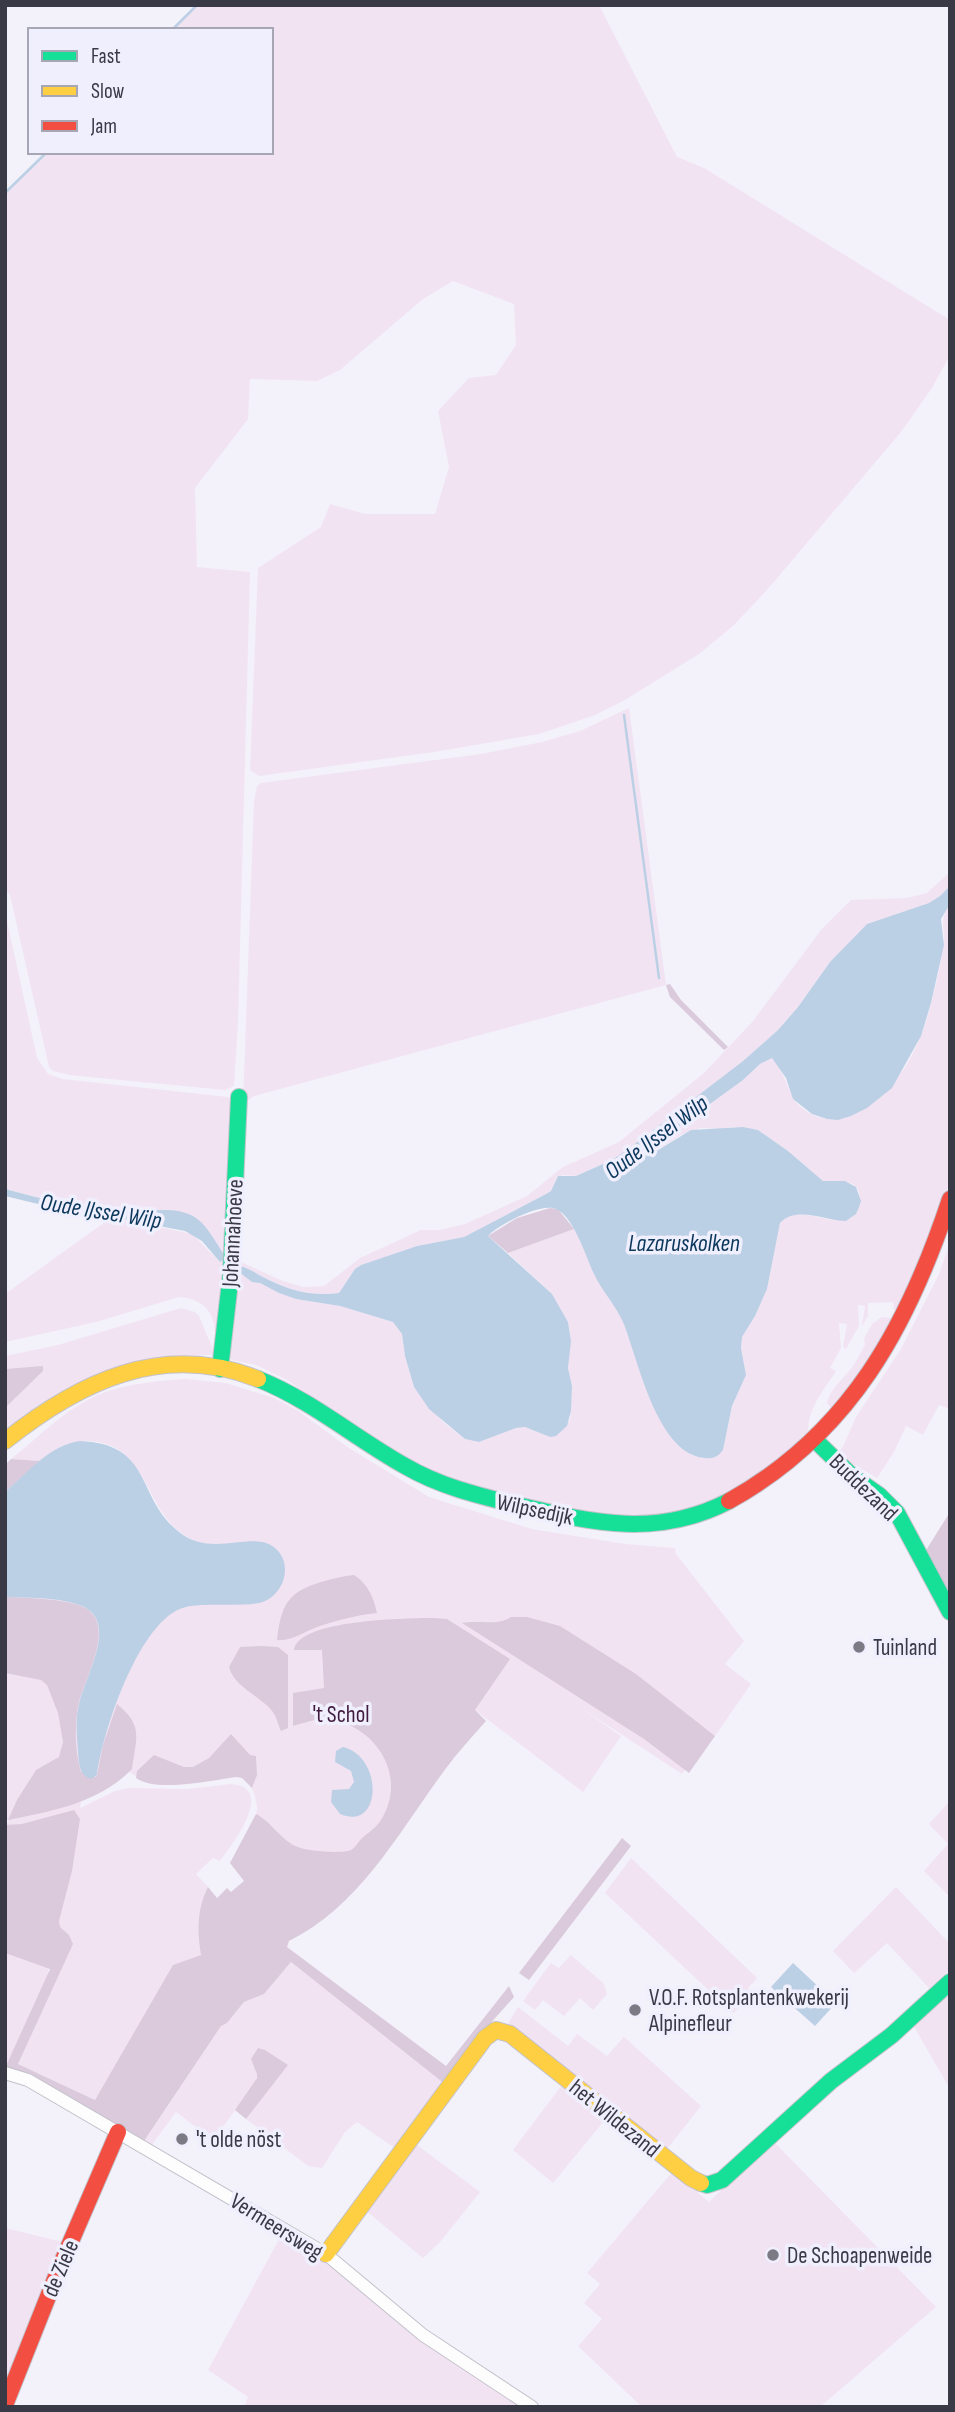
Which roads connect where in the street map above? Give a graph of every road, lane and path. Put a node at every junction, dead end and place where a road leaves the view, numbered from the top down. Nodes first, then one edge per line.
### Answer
1 (239, 1097) dead end
2 (950, 1199) edge
3 (220, 1368) junction
4 (814, 1439) junction
5 (5, 1441) edge
6 (950, 1612) edge
7 (950, 1982) edge
8 (5, 2073) edge
9 (118, 2132) junction
10 (326, 2255) junction
11 (5, 2405) edge
12 (532, 2407) edge

1 - 3 street, Johannahoeve
2 - 4 street, Wilpsedijk
3 - 4 street, Wilpsedijk
3 - 5 street, Wilpsedijk
4 - 6 street, Buddezand
7 - 10 street, het Wildezand
8 - 9 street, Vermeersweg
9 - 10 street, Vermeersweg
9 - 11 street, de Ziele
10 - 12 street, Vermeersweg

